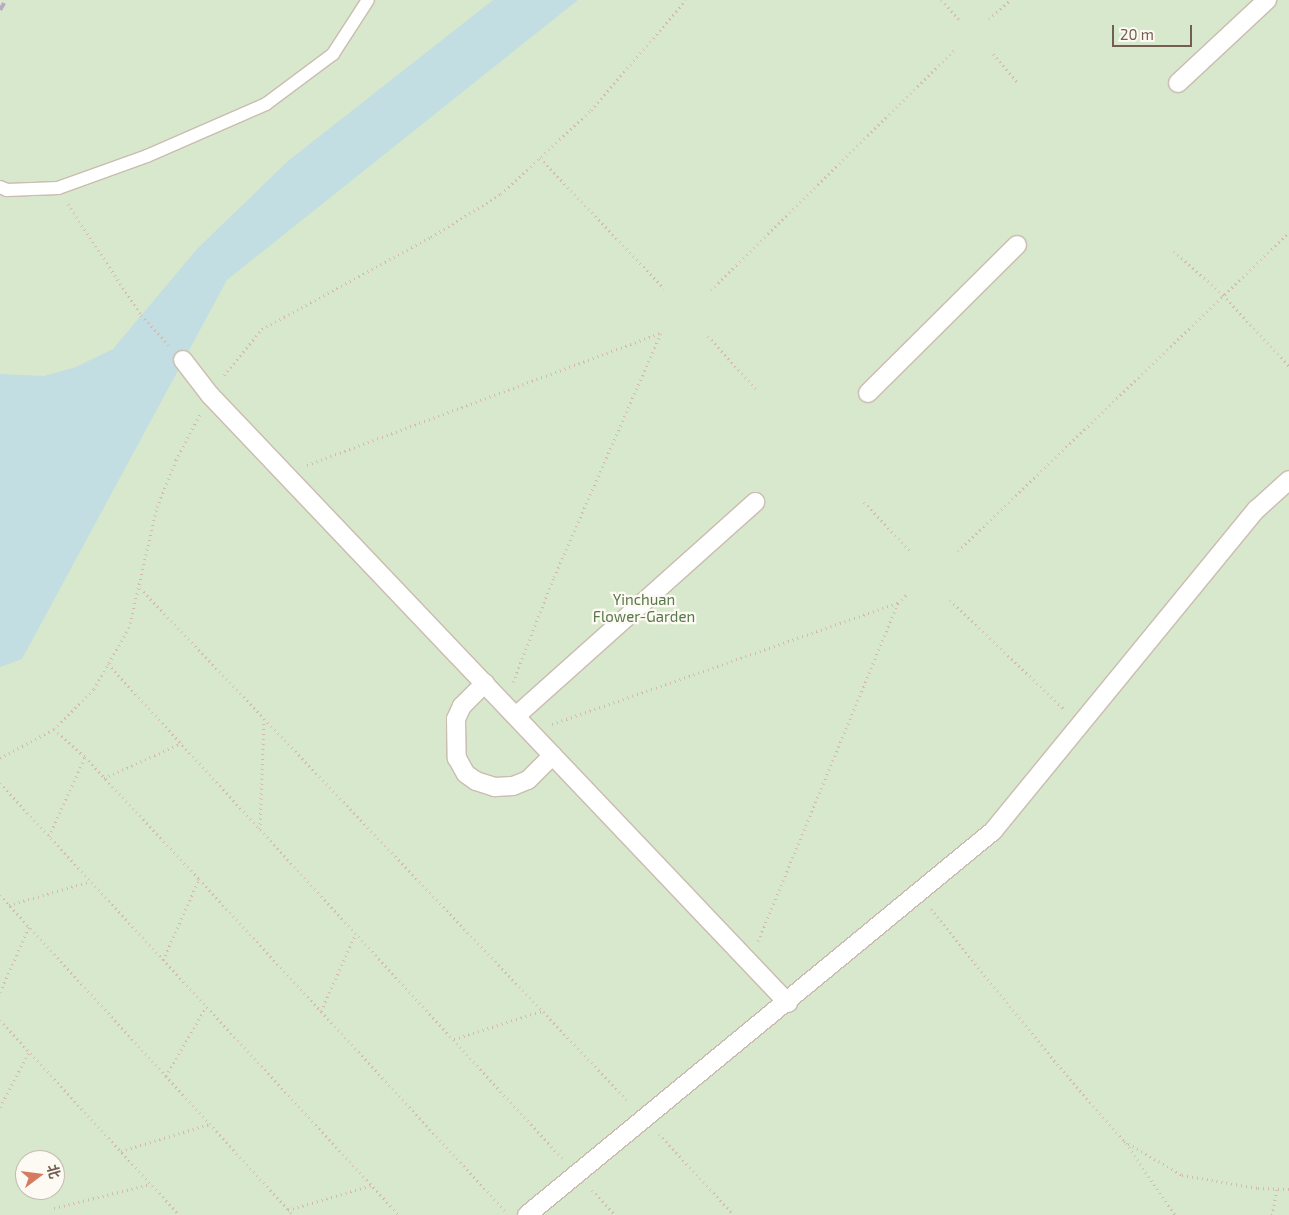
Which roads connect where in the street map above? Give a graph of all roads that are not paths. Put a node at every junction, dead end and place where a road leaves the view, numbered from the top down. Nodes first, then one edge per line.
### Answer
1 (368, 0) edge
2 (1268, 0) edge
3 (1178, 83) dead end
4 (0, 187) edge
5 (1017, 245) dead end
6 (183, 360) road end
7 (868, 393) dead end
8 (1289, 480) edge
9 (755, 502) dead end
10 (485, 683) junction
11 (510, 710) junction
12 (553, 755) junction
13 (788, 1003) junction
14 (527, 1215) edge

1 - 4 lane
2 - 3 street
5 - 7 street
6 - 10 street
8 - 13 street
9 - 11 street
10 - 11 street
10 - 12 street
11 - 12 street
12 - 13 street
13 - 14 street

